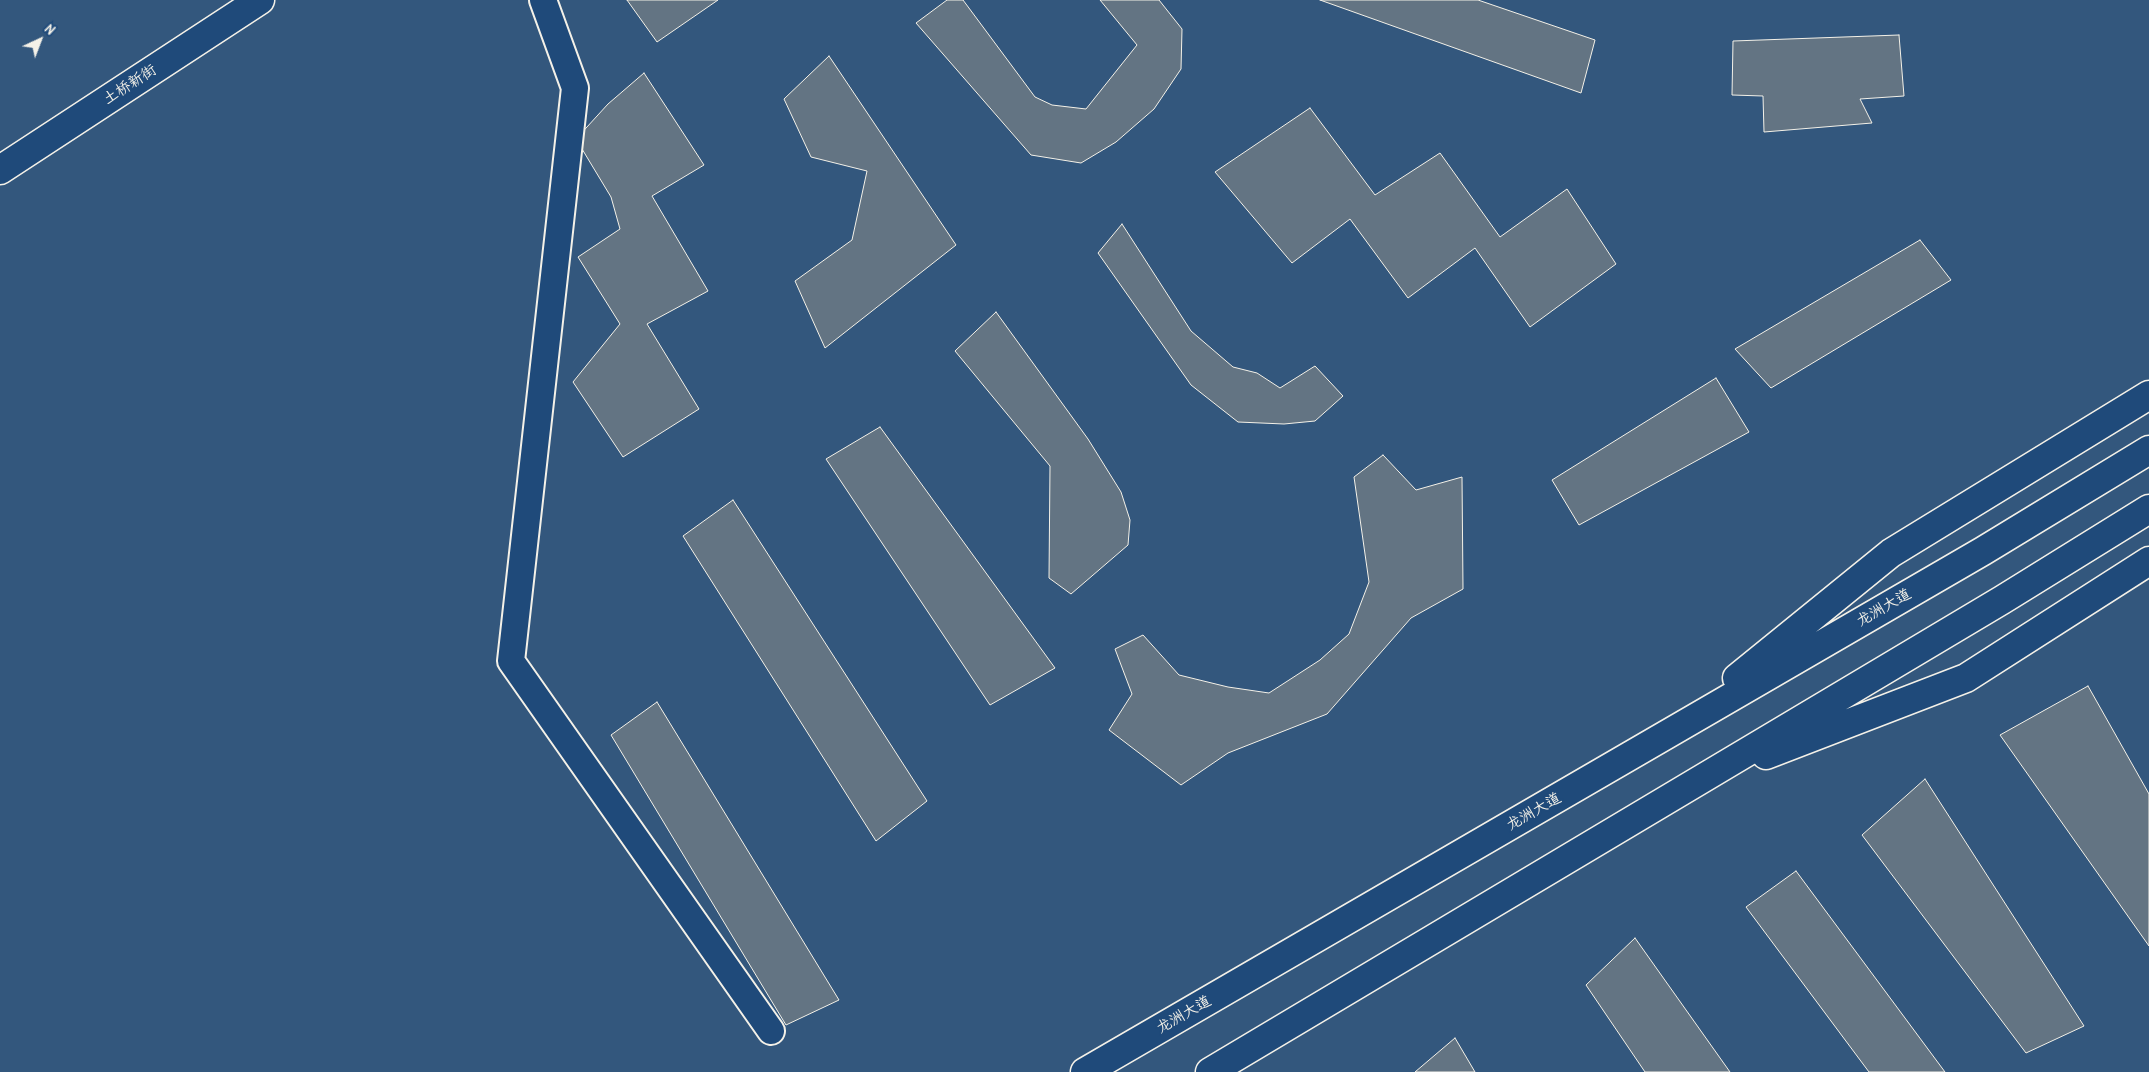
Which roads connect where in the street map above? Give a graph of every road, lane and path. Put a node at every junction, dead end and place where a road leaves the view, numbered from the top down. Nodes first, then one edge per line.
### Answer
1 (260, 0) edge
2 (543, 0) edge
3 (0, 170) edge
4 (2149, 395) edge
5 (2149, 450) edge
6 (2149, 509) edge
7 (2149, 561) edge
8 (1669, 734) junction
9 (1695, 783) junction
10 (771, 1031) dead end
11 (1085, 1072) edge
12 (1210, 1072) edge

1 - 3 main road, 土桥新街
2 - 10 street
4 - 8 main road
5 - 8 main road, 龙洲大道
6 - 9 main road
7 - 9 main road
8 - 11 main road, 龙洲大道
9 - 12 main road

